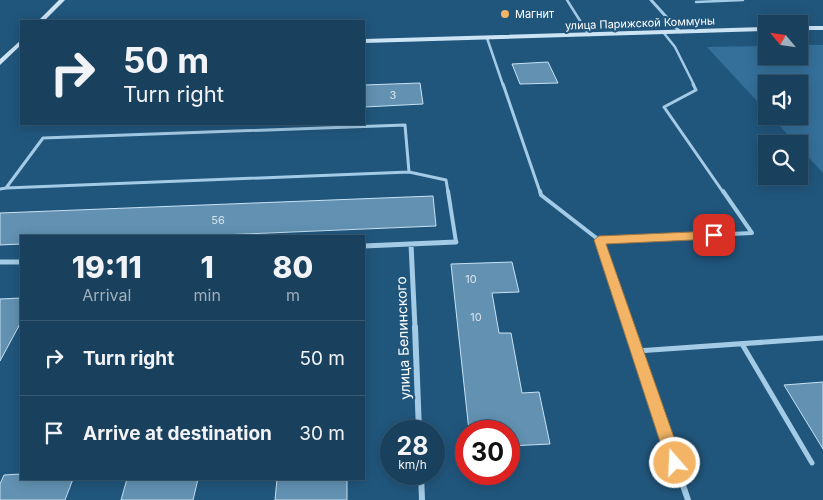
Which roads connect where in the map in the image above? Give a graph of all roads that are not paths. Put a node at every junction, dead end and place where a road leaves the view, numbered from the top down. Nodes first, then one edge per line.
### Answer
1 (62, 0) edge
2 (567, 0) edge
3 (650, 0) edge
4 (744, 0) edge
5 (696, 2) dead end
6 (42, 20) edge
7 (808, 28) edge
8 (823, 28) edge
9 (758, 29) edge
10 (663, 32) junction
11 (680, 32) junction
12 (589, 35) junction
13 (487, 38) junction
14 (365, 41) edge
15 (20, 43) edge
16 (0, 52) edge
17 (11, 52) junction
18 (20, 52) edge
19 (0, 64) edge
20 (409, 172) junction
21 (6, 188) junction
22 (0, 189) edge
23 (599, 240) junction
24 (456, 242) joint
25 (411, 244) junction
26 (365, 246) edge
27 (0, 262) edge
28 (20, 262) edge
29 (823, 338) edge
30 (742, 344) junction
31 (637, 351) junction
32 (419, 420) edge
33 (812, 463) dead end
34 (421, 485) edge
35 (422, 500) edge
36 (688, 500) edge

1 - 6 main road
2 - 12 lane
3 - 11 street
4 - 5 lane
7 - 8 main road
9 - 11 main road, улица Парижской Коммуны
10 - 11 main road, улица Парижской Коммуны
10 - 12 main road, улица Парижской Коммуны
10 - 23 lane
12 - 13 main road, улица Парижской Коммуны
13 - 14 main road, улица Парижской Коммуны
13 - 23 lane
15 - 17 main road
16 - 17 main road
17 - 18 main road
17 - 19 main road
20 - 21 lane
20 - 21 lane
20 - 24 lane
21 - 22 lane
23 - 31 street
24 - 25 street
25 - 26 street
25 - 32 street, улица Белинского
27 - 28 street
29 - 30 lane
30 - 31 lane
30 - 33 lane
31 - 36 street
34 - 35 street

